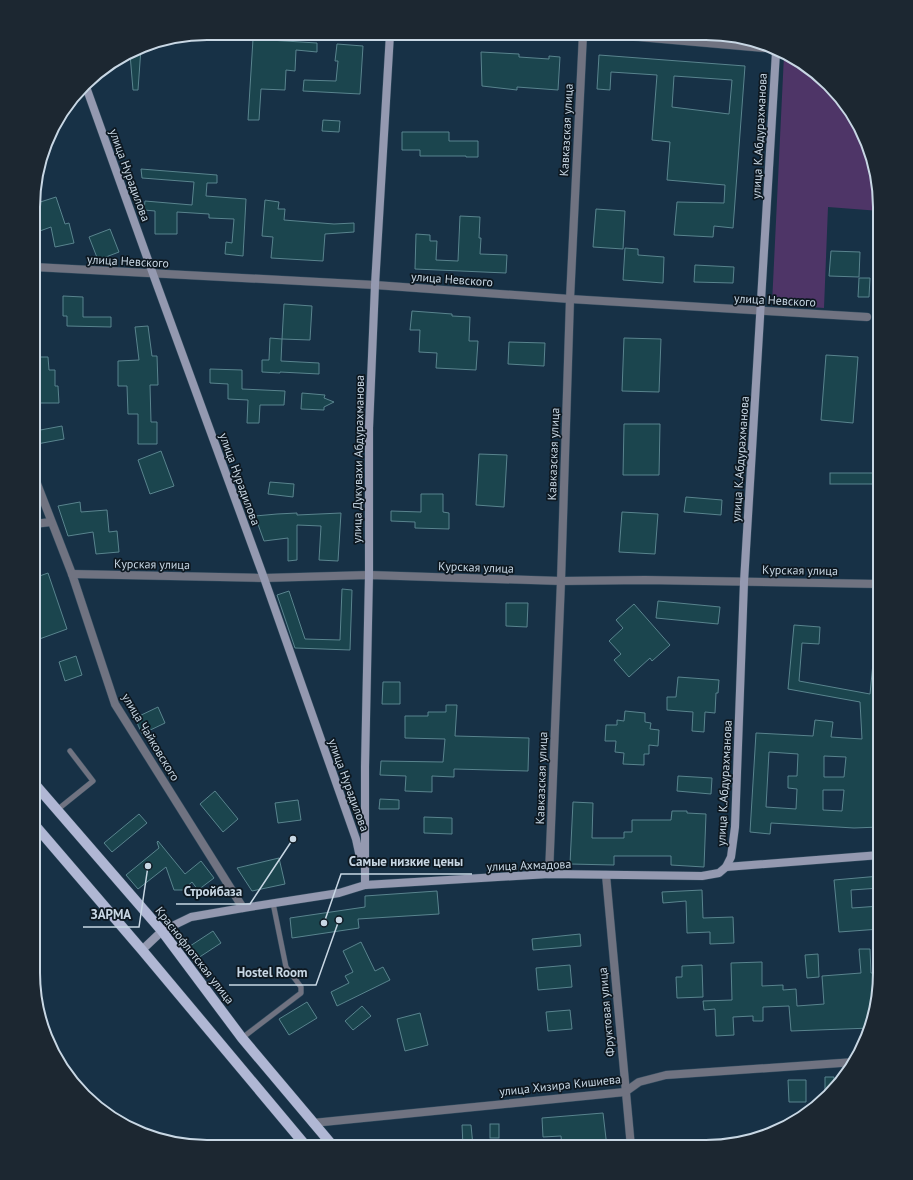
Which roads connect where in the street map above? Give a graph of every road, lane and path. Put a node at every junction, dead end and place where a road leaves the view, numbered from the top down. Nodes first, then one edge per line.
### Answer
1 (390, 40) edge
2 (583, 40) edge
3 (673, 40) edge
4 (754, 47) edge
5 (776, 55) edge
6 (87, 91) edge
7 (40, 267) edge
8 (153, 274) junction
9 (375, 286) junction
10 (570, 299) junction
11 (761, 311) junction
12 (867, 317) dead end
13 (40, 492) edge
14 (51, 522) junction
15 (40, 523) edge
16 (72, 574) junction
17 (369, 575) junction
18 (264, 578) junction
19 (561, 581) junction
20 (744, 582) junction
21 (873, 584) edge
22 (70, 751) dead end
23 (40, 790) edge
24 (57, 810) junction
25 (40, 831) edge
26 (873, 856) edge
27 (726, 867) junction
28 (549, 874) junction
29 (606, 875) junction
30 (365, 885) junction
31 (273, 903) junction
32 (243, 908) junction
33 (162, 930) junction
34 (142, 950) junction
35 (242, 1038) junction
36 (847, 1063) edge
37 (625, 1092) junction
38 (314, 1123) junction
39 (301, 1140) edge
40 (328, 1140) edge
41 (630, 1140) edge

1 - 9 street, улица Дукувахи Абдурахманова
2 - 10 street, Кавказская улица
3 - 4 street
5 - 11 street, улица К.Абдурахманова
6 - 8 street, улица Нурадилова
7 - 8 street, улица Невского
8 - 9 street, улица Невского
8 - 18 street, улица Нурадилова
9 - 10 street, улица Невского
9 - 17 street, улица Дукувахи Абдурахманова
10 - 11 street, улица Невского
10 - 19 street, Кавказская улица
11 - 12 street, улица Невского
11 - 20 street, улица К.Абдурахманова
13 - 14 street, улица Чайковского
14 - 15 street
14 - 16 street, улица Чайковского
16 - 18 street, Курская улица
16 - 32 street, улица Чайковского
17 - 18 street, Курская улица
17 - 19 street, Курская улица
17 - 30 street, улица Дукувахи Абдурахманова
18 - 30 street, улица Нурадилова
19 - 20 street, Курская улица
19 - 28 street, Кавказская улица
20 - 21 street, Курская улица
20 - 27 street, улица К.Абдурахманова
22 - 24 lane
23 - 24 main road, Краснофлотская улица
24 - 33 main road, Краснофлотская улица
25 - 34 main road
26 - 27 street, улица Ахмадова
27 - 29 street, улица Ахмадова
28 - 29 street, улица Ахмадова
28 - 30 street, улица Ахмадова
29 - 37 street, Фруктовая улица
30 - 31 street, улица Ахмадова
31 - 32 street, улица Ахмадова
31 - 35 lane
32 - 33 street, улица Ахмадова
33 - 34 street, улица Ахмадова
33 - 35 main road, Краснофлотская улица
34 - 39 main road
35 - 38 main road, Краснофлотская улица
36 - 37 street, улица Хизира Кишиева
37 - 38 street, улица Хизира Кишиева
37 - 41 street, Фруктовая улица
38 - 40 main road, Краснофлотская улица

